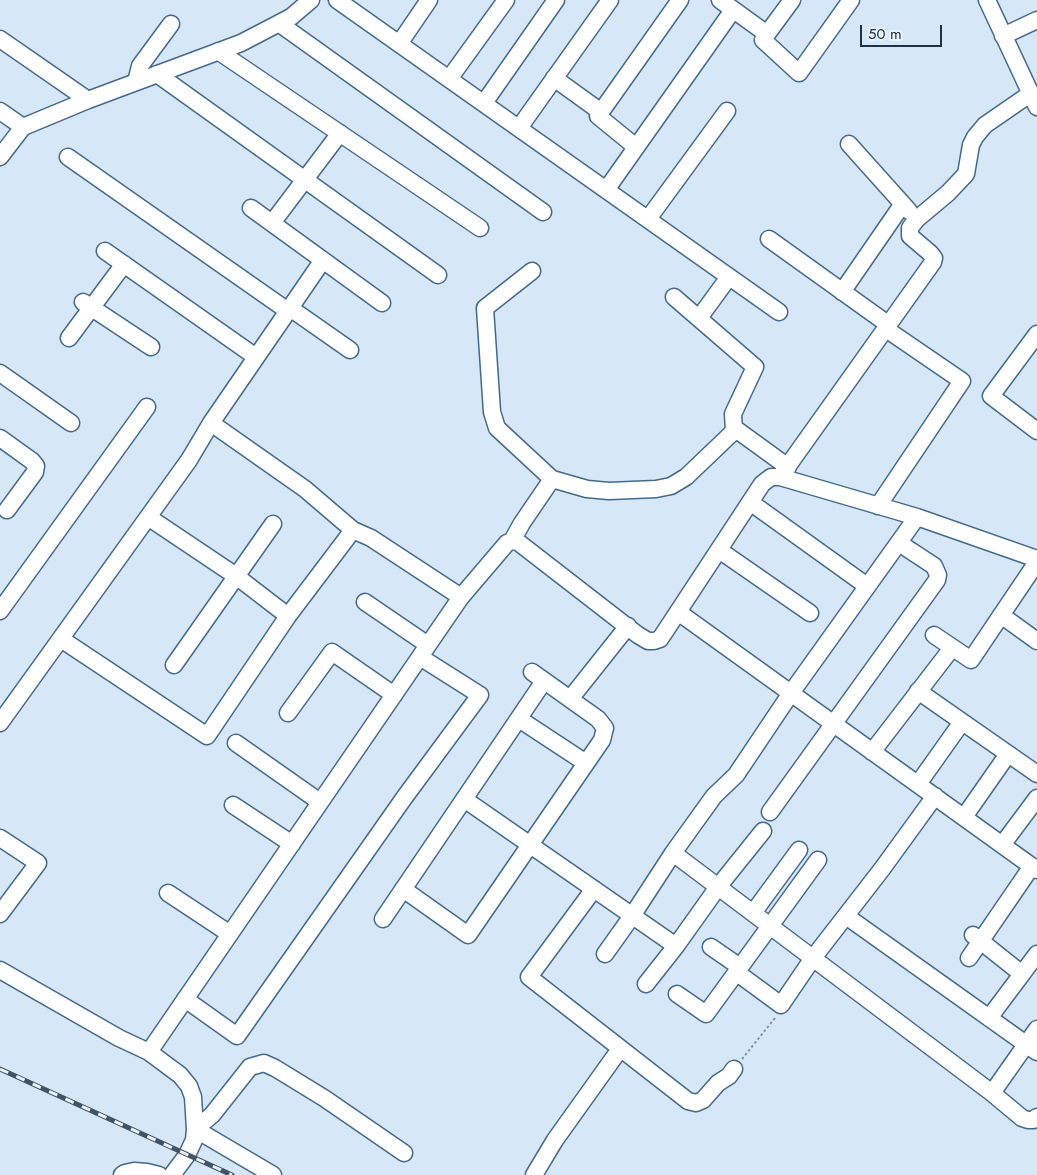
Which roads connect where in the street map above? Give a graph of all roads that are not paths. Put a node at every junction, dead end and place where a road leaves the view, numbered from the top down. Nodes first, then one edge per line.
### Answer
1 (311, 0) edge
2 (337, 0) edge
3 (429, 0) edge
4 (506, 0) edge
5 (556, 0) edge
6 (610, 0) edge
7 (680, 0) edge
8 (720, 0) edge
9 (792, 0) edge
10 (851, 0) edge
11 (987, 0) edge
12 (733, 10) junction
13 (1037, 20) edge
14 (171, 24) dead end
15 (280, 24) junction
16 (767, 34) junction
17 (1003, 36) junction
18 (0, 40) edge
19 (399, 44) junction
20 (218, 51) junction
21 (157, 74) junction
22 (554, 78) junction
23 (449, 79) junction
24 (136, 82) junction
25 (88, 100) junction
26 (1033, 100) edge
27 (484, 103) junction
28 (0, 111) edge
29 (727, 111) dead end
30 (601, 112) junction
31 (23, 127) junction
32 (519, 128) junction
33 (340, 133) junction
34 (849, 144) dead end
35 (636, 147) junction
36 (0, 157) edge
37 (68, 158) dead end
38 (305, 180) junction
39 (606, 190) junction
40 (902, 205) junction
41 (251, 208) dead end
42 (543, 212) dead end
43 (648, 219) junction
44 (917, 219) junction
45 (272, 223) junction
46 (480, 228) dead end
47 (769, 239) dead end
48 (105, 251) dead end
49 (322, 260) junction
50 (124, 264) junction
51 (532, 271) dead end
52 (438, 275) dead end
53 (730, 277) junction
54 (842, 292) junction
55 (674, 297) dead end
56 (382, 303) dead end
57 (87, 305) junction
58 (289, 310) junction
59 (779, 312) dead end
60 (699, 318) junction
61 (888, 327) junction
62 (1037, 334) edge
63 (69, 338) dead end
64 (151, 347) dead end
65 (350, 350) dead end
66 (256, 357) junction
67 (0, 373) edge
68 (147, 407) dead end
69 (71, 423) dead end
70 (211, 423) junction
71 (1036, 429) edge
72 (734, 431) junction
73 (0, 438) edge
74 (784, 472) junction
75 (552, 478) junction
76 (750, 502) junction
77 (878, 506) junction
78 (8, 510) dead end
79 (148, 517) junction
80 (917, 517) junction
81 (273, 524) dead end
82 (354, 530) junction
83 (512, 541) junction
84 (899, 542) junction
85 (719, 550) junction
86 (1037, 560) edge
87 (236, 576) junction
88 (867, 586) junction
89 (462, 597) junction
90 (365, 602) dead end
91 (0, 611) edge
92 (678, 612) junction
93 (810, 613) dead end
94 (288, 616) junction
95 (1001, 616) junction
96 (628, 626) junction
97 (934, 635) dead end
98 (61, 639) junction
99 (1037, 641) edge
100 (952, 648) junction
101 (424, 651) junction
102 (174, 665) dead end
103 (918, 691) junction
104 (791, 693) junction
105 (394, 695) junction
106 (570, 699) junction
107 (288, 713) dead end
108 (519, 719) junction
109 (962, 722) junction
110 (0, 723) edge
111 (833, 724) junction
112 (236, 743) dead end
113 (872, 752) junction
114 (1008, 754) junction
115 (586, 763) junction
116 (1037, 774) edge
117 (918, 784) junction
118 (935, 796) junction
119 (1037, 798) edge
120 (464, 800) junction
121 (320, 802) junction
122 (233, 806) dead end
123 (770, 812) dead end
124 (964, 817) junction
125 (763, 831) dead end
126 (0, 838) edge
127 (292, 844) junction
128 (530, 844) junction
129 (1002, 845) junction
130 (799, 850) dead end
131 (673, 853) junction
132 (818, 860) dead end
133 (1034, 868) edge
134 (718, 888) junction
135 (403, 889) junction
136 (594, 889) junction
137 (168, 893) dead end
138 (753, 913) junction
139 (0, 914) edge
140 (632, 916) junction
141 (846, 916) junction
142 (383, 919) dead end
143 (769, 926) junction
144 (230, 934) junction
145 (977, 938) junction
146 (676, 946) junction
147 (711, 947) dead end
148 (604, 954) dead end
149 (1037, 954) edge
150 (813, 958) junction
151 (968, 958) dead end
152 (738, 969) junction
153 (0, 970) edge
154 (1022, 974) junction
155 (646, 984) dead end
156 (676, 994) dead end
157 (185, 999) junction
158 (989, 1018) junction
159 (1037, 1029) edge
160 (1032, 1048) edge
161 (620, 1049) junction
162 (149, 1052) junction
163 (734, 1069) road end
164 (992, 1093) junction
165 (1037, 1117) edge
166 (195, 1129) junction
167 (404, 1153) dead end
168 (122, 1175) edge
169 (159, 1175) edge
170 (172, 1175) edge
171 (274, 1175) edge
172 (534, 1175) edge

1 - 15 street
2 - 19 street
3 - 19 street
4 - 23 street
5 - 27 street
6 - 22 street
7 - 30 street
8 - 12 street
9 - 16 street
10 - 16 street
11 - 17 street
12 - 16 street
12 - 35 street
13 - 17 street
14 - 24 street
15 - 20 street
15 - 42 street
17 - 26 street
18 - 25 street
19 - 23 street
20 - 21 street
20 - 33 street
21 - 24 street
21 - 38 street
22 - 30 street
22 - 32 street
23 - 27 street
24 - 25 street
25 - 31 street
26 - 44 street
27 - 32 street
28 - 31 street
29 - 43 street
30 - 35 street
31 - 36 street
32 - 39 street
33 - 38 street
33 - 46 street
34 - 40 street
35 - 39 street
37 - 58 street
38 - 45 street
38 - 52 street
39 - 43 street
40 - 44 street
40 - 54 street
41 - 45 street
43 - 53 street
44 - 61 street
45 - 49 street
47 - 54 street
48 - 50 street
49 - 56 street
49 - 58 street
50 - 57 street
50 - 66 street
51 - 75 street
53 - 59 street
53 - 60 street
54 - 61 street
55 - 60 street
57 - 63 street
57 - 64 street
58 - 65 street
58 - 66 street
60 - 72 street
61 - 74 street
61 - 77 street
62 - 71 street
66 - 70 street
67 - 69 street
68 - 91 street
70 - 79 street
70 - 82 street
72 - 74 street
72 - 75 street
73 - 78 street
74 - 76 street
74 - 77 street
75 - 83 street
76 - 85 street
76 - 88 street
77 - 80 street
79 - 87 street
79 - 98 street
80 - 84 street
80 - 86 street
81 - 87 street
82 - 89 street
82 - 94 street
83 - 89 street
83 - 96 street
84 - 88 street
84 - 111 street
85 - 92 street
85 - 93 street
86 - 95 street
87 - 94 street
87 - 102 street
88 - 104 street
89 - 101 street
90 - 101 street
92 - 96 street
92 - 104 street
94 - 98 street
95 - 99 street
95 - 100 street
96 - 106 street
97 - 100 street
98 - 110 street
100 - 103 street
101 - 105 street
101 - 157 street
103 - 109 street
103 - 113 street
104 - 111 street
104 - 131 street
105 - 107 street
105 - 121 street
106 - 108 street
106 - 115 street
108 - 115 street
108 - 120 street
109 - 114 street
109 - 117 street
111 - 113 street
111 - 123 street
112 - 121 street
113 - 117 street
114 - 116 street
114 - 124 street
115 - 128 street
117 - 118 street
118 - 124 street
118 - 141 street
119 - 129 street
120 - 128 street
120 - 135 street
121 - 127 street
122 - 127 street
124 - 129 street
125 - 134 street
126 - 139 street
127 - 144 street
128 - 135 street
128 - 136 street
129 - 133 street
130 - 138 street
131 - 134 street
131 - 140 street
132 - 143 street
133 - 145 street
134 - 138 street
134 - 146 street
135 - 142 street
136 - 140 street
136 - 161 street
137 - 144 street
138 - 143 street
140 - 146 street
140 - 148 street
141 - 150 street
141 - 158 street
143 - 150 street
143 - 152 street
144 - 157 street
145 - 151 street
145 - 154 street
146 - 155 street
147 - 152 street
149 - 154 street
150 - 152 street
150 - 164 street
152 - 156 street
153 - 162 street
154 - 158 street
157 - 162 street
158 - 160 street
159 - 160 street
160 - 164 street
161 - 163 street
161 - 172 street
162 - 166 street
164 - 165 street
166 - 167 street
166 - 170 street
166 - 171 street
168 - 169 street

